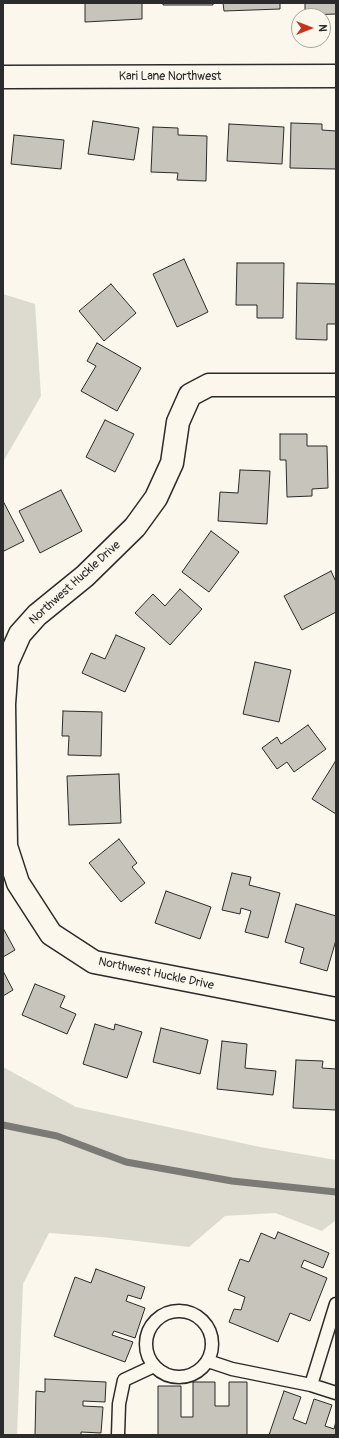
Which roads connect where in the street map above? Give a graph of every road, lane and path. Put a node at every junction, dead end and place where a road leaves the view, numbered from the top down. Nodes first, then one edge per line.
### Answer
1 (336, 76) edge
2 (3, 78) edge
3 (336, 386) edge
4 (336, 1010) edge
5 (336, 1304) edge
6 (208, 1361) junction
7 (154, 1366) junction
8 (311, 1385) junction
9 (336, 1393) edge
10 (118, 1435) edge

1 - 2 street, Kari Lane Northwest
3 - 4 street, Northwest Huckle Drive
5 - 8 lane
6 - 7 lane
6 - 7 lane
6 - 8 lane
7 - 10 lane
8 - 9 lane

